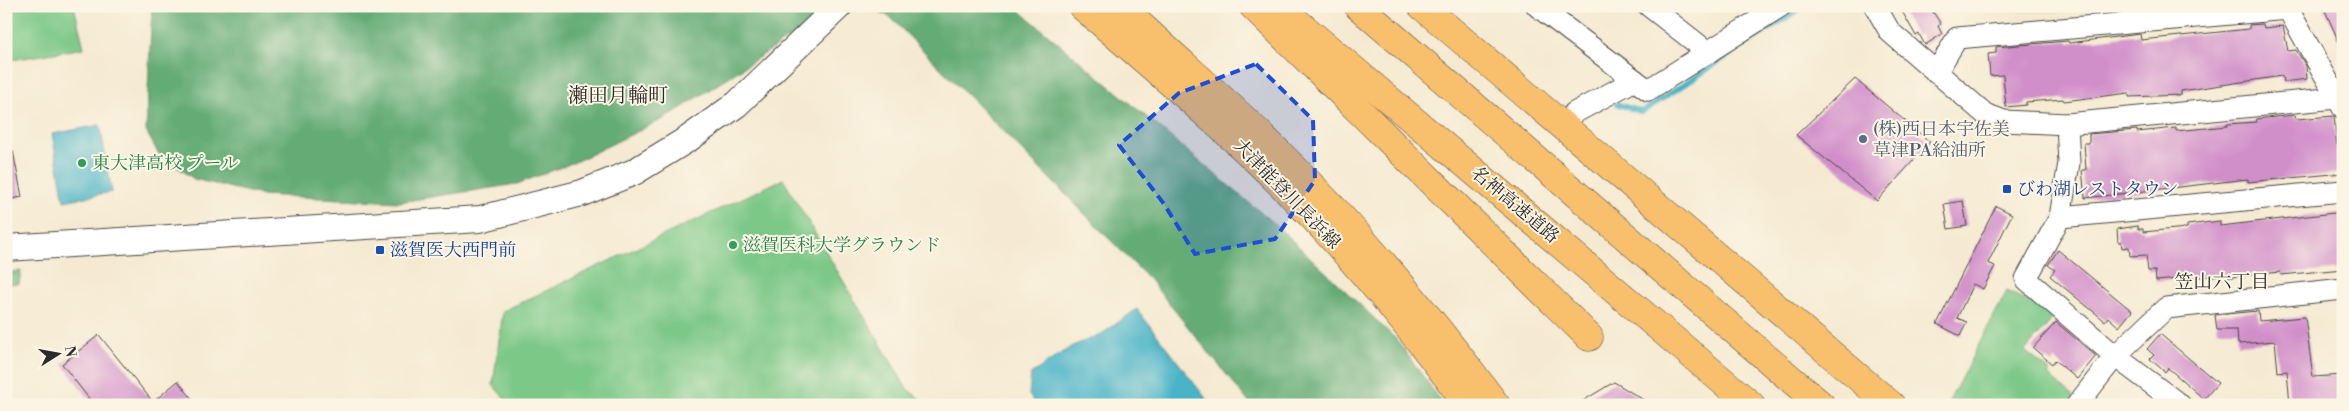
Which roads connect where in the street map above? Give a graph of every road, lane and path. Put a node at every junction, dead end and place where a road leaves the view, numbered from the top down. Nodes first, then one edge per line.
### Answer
1 (839, 6) edge
2 (1082, 6) edge
3 (1120, 6) edge
4 (1252, 6) edge
5 (1278, 6) edge
6 (1358, 6) edge
7 (1422, 6) edge
8 (1537, 6) edge
9 (1649, 6) edge
10 (1781, 6) edge
11 (1875, 6) edge
12 (1709, 52) junction
13 (1936, 73) junction
14 (1635, 80) junction
15 (2340, 103) edge
16 (1574, 113) dead end
17 (2067, 124) junction
18 (2343, 191) edge
19 (2060, 217) junction
20 (6, 248) edge
21 (2343, 289) edge
22 (1589, 337) dead end
23 (2115, 356) junction
24 (1468, 405) edge
25 (1496, 405) edge
26 (1752, 405) edge
27 (1821, 405) edge
28 (1891, 405) edge
29 (2077, 405) edge
30 (2180, 405) edge

1 - 20 street
2 - 24 main road, 大津能登川長浜線
3 - 25 main road, 大津能登川長浜線
4 - 22 main road
5 - 26 main road, 名神高速道路
6 - 27 main road
7 - 28 main road
8 - 14 street
9 - 12 street
10 - 12 street
11 - 13 street
12 - 14 street
13 - 15 street
13 - 17 street
14 - 16 street
15 - 17 street
17 - 19 street
18 - 19 street
19 - 23 street
21 - 23 street
23 - 29 street
23 - 30 street

